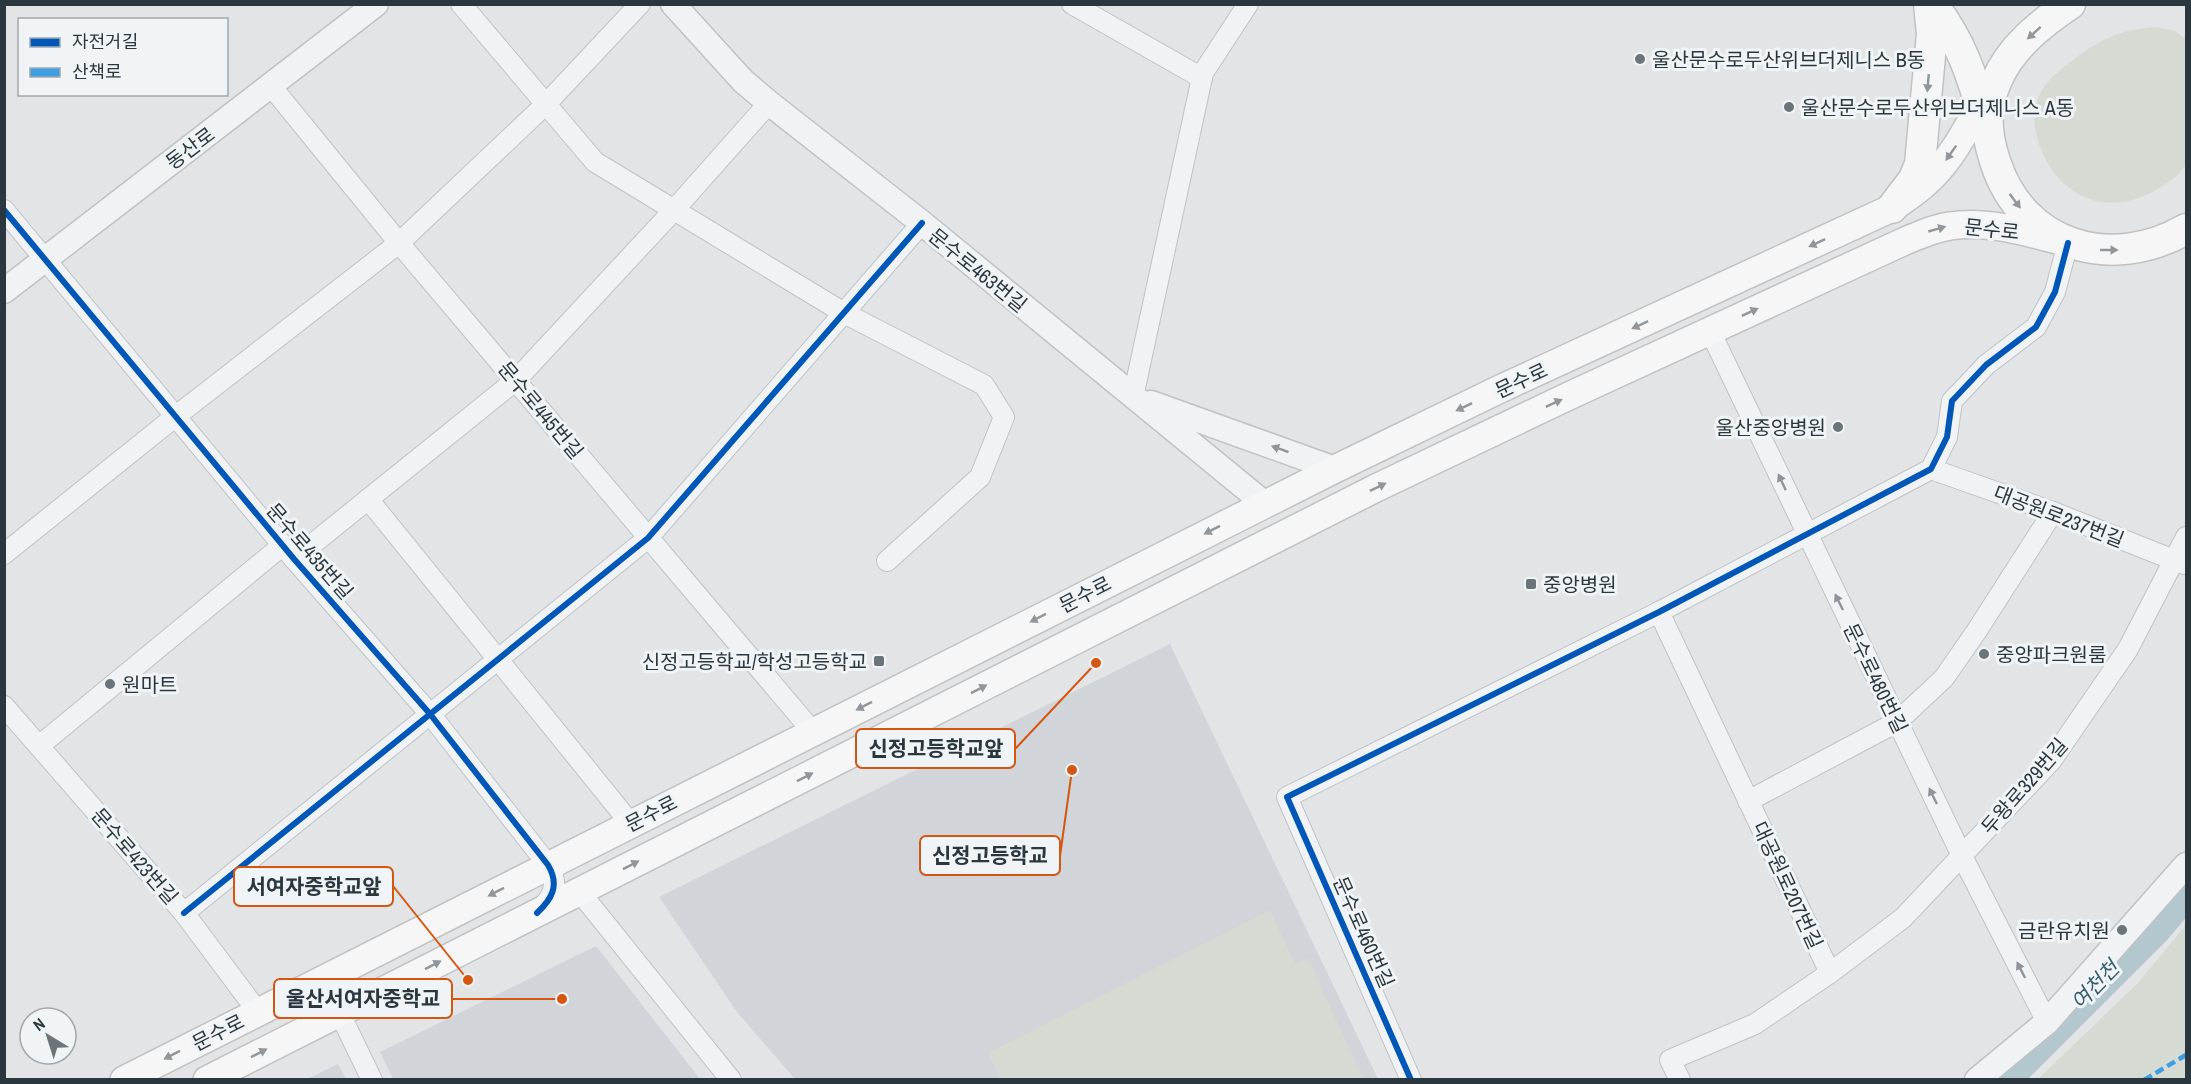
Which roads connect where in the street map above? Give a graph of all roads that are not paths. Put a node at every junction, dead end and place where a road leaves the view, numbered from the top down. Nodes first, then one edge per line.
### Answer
1 (376, 4) edge
2 (461, 4) edge
3 (640, 4) edge
4 (673, 4) edge
5 (1072, 4) edge
6 (1248, 4) edge
7 (1931, 4) edge
8 (2070, 4) edge
9 (1202, 78) junction
10 (271, 86) junction
11 (768, 103) junction
12 (546, 104) junction
13 (1983, 116) junction
14 (1892, 208) junction
15 (4, 210) edge
16 (674, 210) junction
17 (922, 223) junction
18 (2187, 229) edge
19 (2187, 240) edge
20 (399, 243) junction
21 (2068, 243) junction
22 (2152, 245) junction
23 (45, 259) junction
24 (4, 291) edge
25 (844, 313) junction
26 (1710, 331) junction
27 (516, 380) junction
28 (1133, 397) junction
29 (176, 416) junction
30 (1335, 468) junction
31 (1931, 469) junction
32 (368, 499) junction
33 (1265, 504) junction
34 (2053, 512) junction
35 (1326, 513) junction
36 (1807, 535) junction
37 (2187, 537) edge
38 (648, 538) junction
39 (289, 552) junction
40 (4, 554) edge
41 (887, 561) dead end
42 (2180, 563) edge
43 (1214, 569) junction
44 (1119, 577) junction
45 (1136, 610) junction
46 (1659, 612) junction
47 (497, 660) junction
48 (4, 706) edge
49 (430, 714) junction
50 (1897, 722) junction
51 (813, 732) junction
52 (39, 746) junction
53 (700, 789) junction
54 (1749, 801) junction
55 (715, 823) junction
56 (631, 824) junction
57 (1962, 856) junction
58 (2187, 865) edge
59 (548, 866) junction
60 (579, 891) junction
61 (184, 913) junction
62 (537, 913) junction
63 (1830, 974) junction
64 (258, 1012) junction
65 (339, 1012) junction
66 (2047, 1023) junction
67 (125, 1079) edge
68 (207, 1080) edge
69 (372, 1080) edge
70 (731, 1080) edge
71 (1411, 1080) edge
72 (1680, 1080) edge
73 (1977, 1080) edge

1 - 10 street, 동산로
2 - 12 street
3 - 12 street
4 - 11 street, 문수로463번길
5 - 9 street
6 - 9 street
7 - 13 main road
7 -> 14 main road
8 -> 13 main road
9 - 28 street
10 - 20 street, 문수로445번길
10 - 23 street, 동산로
11 - 16 street
11 - 17 street, 문수로463번길
12 - 16 street
12 - 20 street
13 -> 14 main road, 문수로
13 -> 21 main road
14 -> 30 main road, 문수로
15 - 23 street, 문수로435번길
16 - 25 street
16 - 27 street
17 - 25 street
17 - 28 street, 문수로463번길
18 - 22 main road
19 - 22 main road
20 - 27 street, 문수로445번길
20 - 29 street
21 -> 22 main road
26 -> 21 main road, 문수로
21 - 31 street
23 - 24 street, 동산로
23 - 29 street, 문수로435번길
25 - 38 street
25 - 41 street
35 -> 26 main road, 문수로
36 -> 26 street, 문수로480번길
27 - 32 street
27 - 38 street, 문수로445번길
30 -> 28 street
28 - 33 street, 문수로463번길
29 - 39 street, 문수로435번길
29 - 40 street
30 - 33 main road, 문수로
31 - 34 street, 대공원로237번길
31 - 36 street
32 - 39 street
32 - 47 street
33 - 35 main road
33 - 43 main road
33 -> 44 main road, 문수로
34 - 42 street, 대공원로237번길
34 - 50 street
35 - 43 main road, 문수로
36 - 46 street
50 -> 36 street, 문수로480번길
37 - 42 street, 두왕로329번길
38 - 47 street
38 - 51 street, 문수로445번길
39 - 49 street, 문수로435번길
39 - 52 street
42 - 57 street, 두왕로329번길
43 - 45 main road, 문수로
44 - 45 main road
44 -> 51 main road, 문수로
55 -> 45 main road, 문수로
46 - 54 street, 대공원로207번길
46 - 71 street, 문수로460번길
47 - 49 street
47 - 56 street
48 - 52 street, 문수로423번길
49 - 59 street, 문수로435번길
49 - 61 street
50 - 54 street
57 -> 50 street, 문수로480번길
51 - 53 main road, 문수로
52 - 61 street, 문수로423번길
53 - 55 main road
53 - 56 main road, 문수로
54 - 63 street, 대공원로207번길
60 -> 55 main road, 문수로
56 - 59 main road, 문수로
57 - 63 street, 두왕로329번길
66 -> 57 street, 문수로480번길
58 - 66 street
59 - 62 street
59 -> 64 main road, 문수로
60 - 62 main road, 문수로
60 - 70 street
61 - 64 street, 문수로423번길
65 -> 62 main road, 문수로
63 - 72 street, 대공원로207번길
64 -> 67 main road, 문수로
68 -> 65 main road, 문수로
65 - 69 street
66 - 73 street

